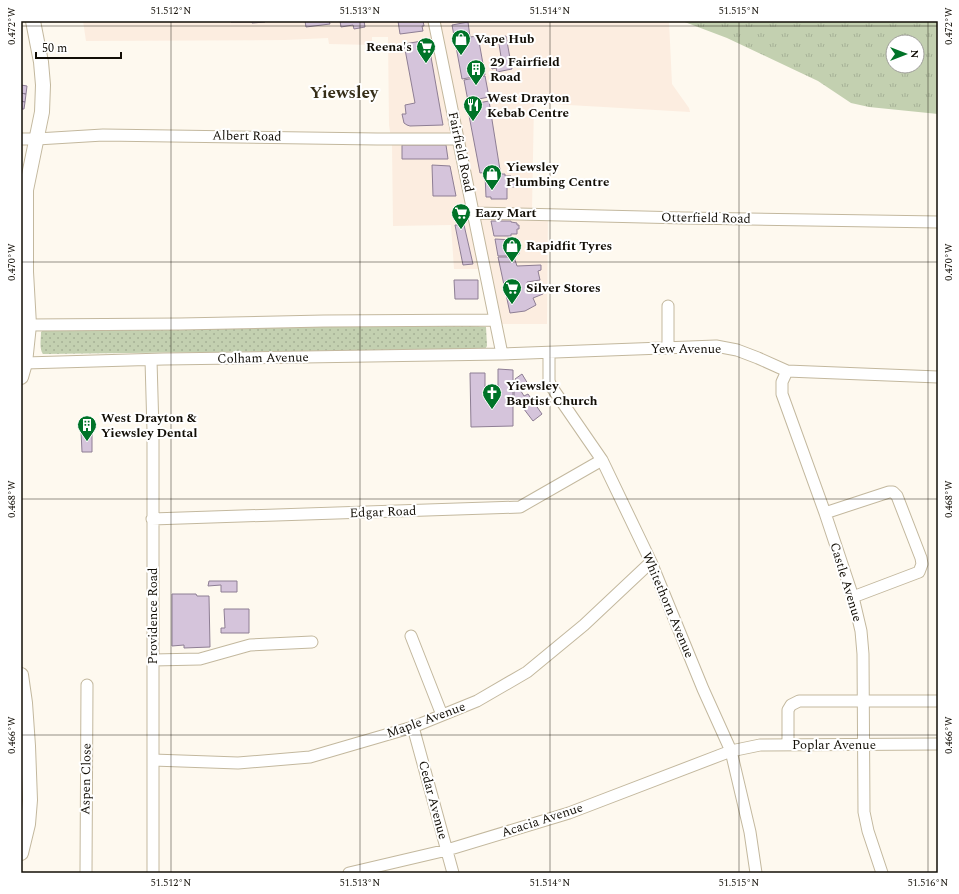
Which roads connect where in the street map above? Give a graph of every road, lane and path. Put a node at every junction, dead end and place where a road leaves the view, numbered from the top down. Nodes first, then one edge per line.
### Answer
1 (33, 21) edge
2 (434, 21) edge
3 (21, 139) edge
4 (37, 139) junction
5 (458, 139) junction
6 (474, 213) junction
7 (938, 222) edge
8 (23, 272) edge
9 (668, 306) dead end
10 (495, 320) junction
11 (29, 325) junction
12 (668, 348) junction
13 (549, 352) junction
14 (502, 354) junction
15 (151, 360) junction
16 (24, 363) junction
17 (787, 371) junction
18 (21, 377) edge
19 (938, 377) edge
20 (602, 460) junction
21 (824, 513) junction
22 (152, 519) junction
23 (651, 562) junction
24 (853, 597) junction
25 (411, 636) dead end
26 (312, 642) dead end
27 (154, 660) junction
28 (21, 675) edge
29 (87, 685) dead end
30 (863, 701) junction
31 (938, 701) edge
32 (442, 715) junction
33 (413, 727) junction
34 (788, 744) junction
35 (938, 744) edge
36 (864, 745) junction
37 (731, 751) junction
38 (154, 760) junction
39 (447, 850) junction
40 (21, 853) edge
41 (86, 873) edge
42 (153, 873) edge
43 (349, 873) edge
44 (453, 873) edge
45 (756, 873) edge
46 (882, 873) edge

1 - 4 street
2 - 5 street, Fairfield Road
3 - 4 street, Albert Road
4 - 5 street, Albert Road
4 - 8 street
5 - 6 street, Fairfield Road
6 - 7 street, Otterfield Road
6 - 10 street, Fairfield Road
8 - 11 street
9 - 12 street
10 - 11 street
10 - 14 street, Fairfield Road
11 - 16 street
12 - 13 street, Yew Avenue
12 - 17 street, Yew Avenue
13 - 14 street, Yew Avenue
13 - 20 street, Whitethorn Avenue
14 - 15 street, Colham Avenue
15 - 16 street, Colham Avenue
15 - 22 street, Providence Road
16 - 18 street
17 - 19 street, Yew Avenue
17 - 21 street, Castle Avenue
20 - 22 street, Edgar Road
20 - 23 street, Whitethorn Avenue
21 - 24 street, Castle Avenue
21 - 24 street
22 - 27 street, Providence Road
23 - 32 street, Maple Avenue
23 - 37 street, Whitethorn Avenue
24 - 30 street, Castle Avenue
25 - 32 street
26 - 27 street
27 - 38 street, Providence Road
28 - 40 street
29 - 41 street, Aspen Close
30 - 31 street
30 - 34 street
30 - 36 street, Castle Avenue
32 - 33 street, Maple Avenue
33 - 38 street, Maple Avenue
33 - 39 street, Cedar Avenue
34 - 36 street, Poplar Avenue
34 - 37 street, Poplar Avenue
35 - 36 street, Poplar Avenue
36 - 46 street, Castle Avenue
37 - 39 street, Acacia Avenue
37 - 45 street, Whitethorn Avenue
38 - 42 street, Providence Road
39 - 43 street, Acacia Avenue
39 - 44 street, Cedar Avenue

